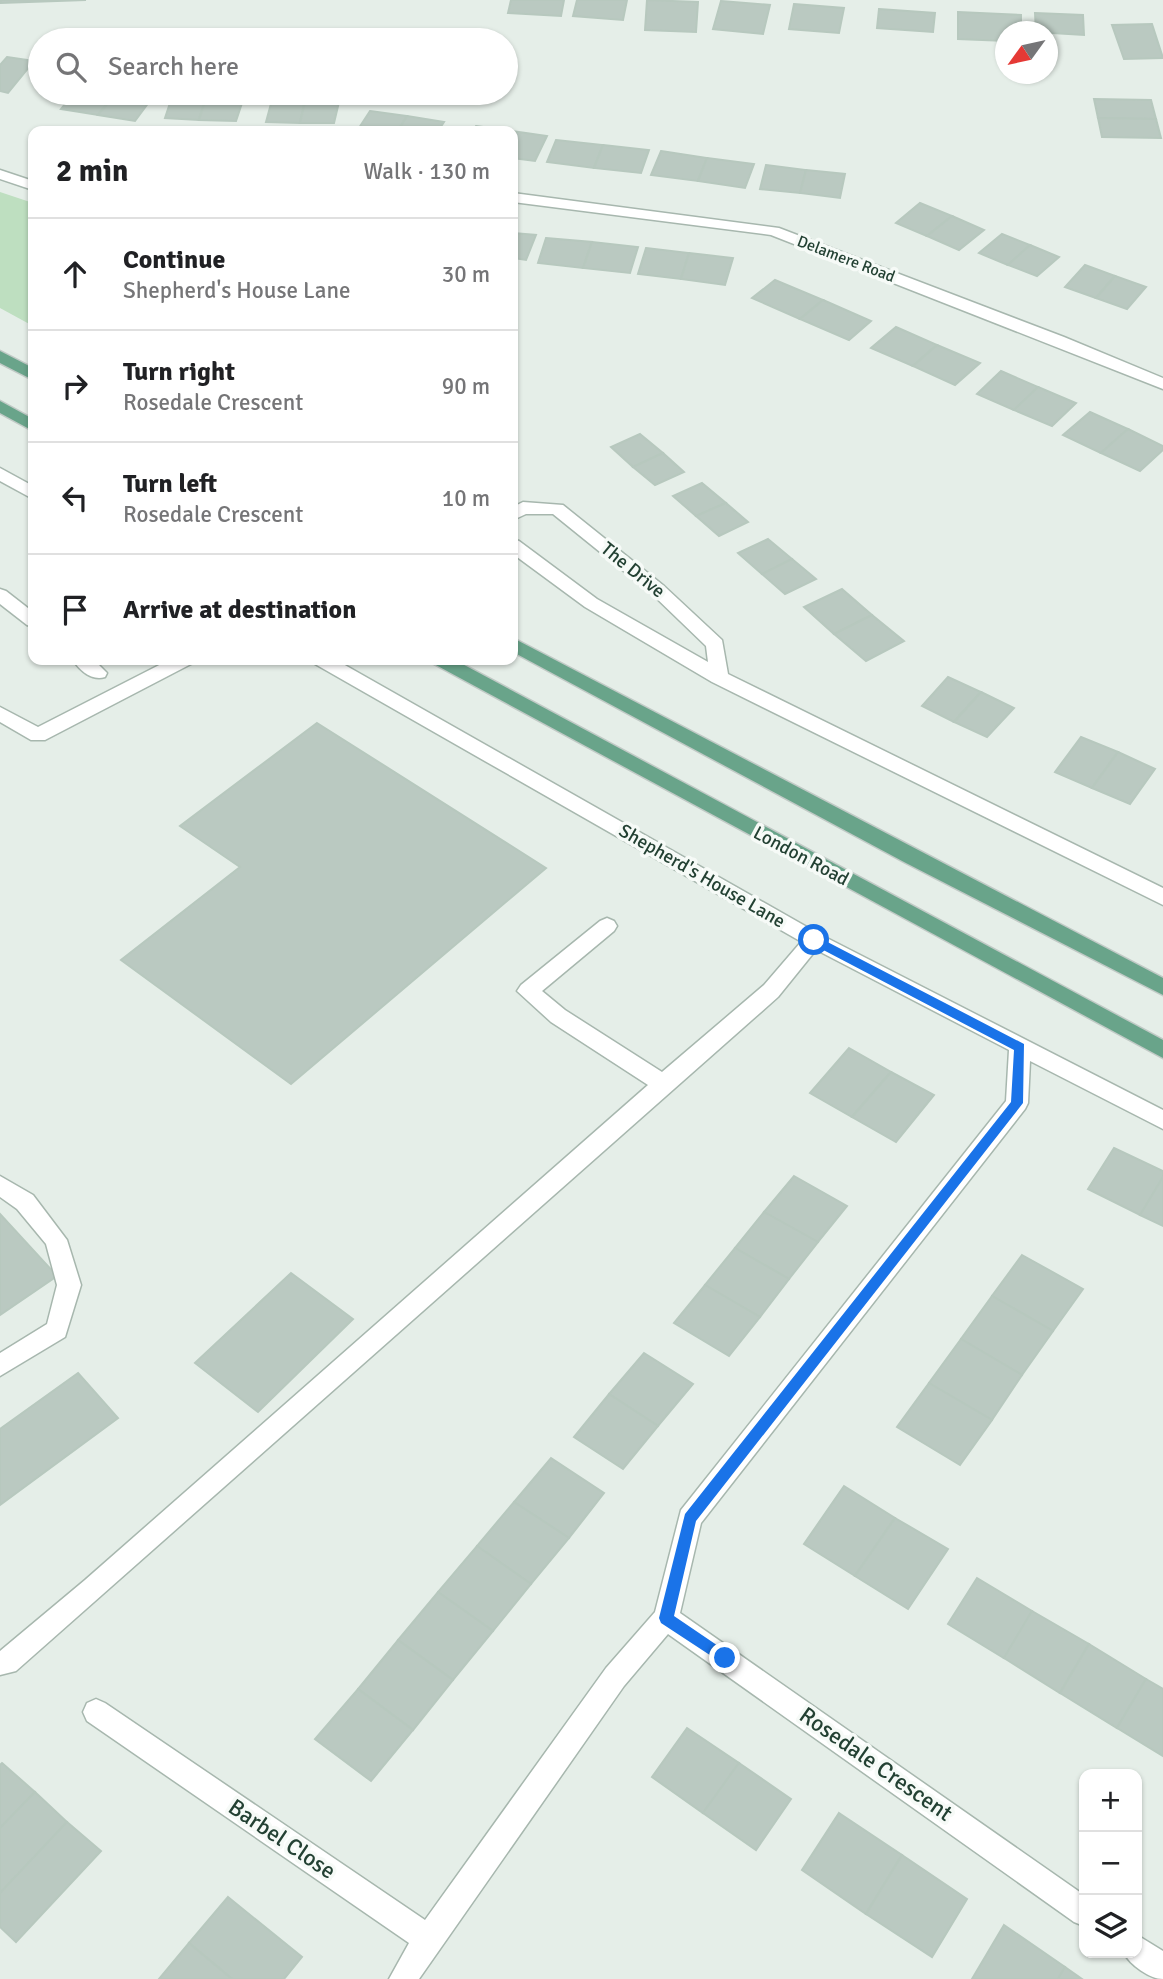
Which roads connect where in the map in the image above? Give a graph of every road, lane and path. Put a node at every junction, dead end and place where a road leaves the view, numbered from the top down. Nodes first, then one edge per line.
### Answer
1 (0, 174) edge
2 (28, 184) edge
3 (518, 198) edge
4 (0, 356) edge
5 (28, 372) edge
6 (1163, 384) edge
7 (0, 406) edge
8 (28, 423) edge
9 (0, 473) edge
10 (28, 491) edge
11 (518, 511) edge
12 (518, 549) edge
13 (0, 595) edge
14 (28, 617) edge
15 (518, 646) edge
16 (88, 665) edge
17 (174, 665) edge
18 (331, 665) edge
19 (450, 665) edge
20 (98, 673) dead end
21 (719, 677) junction
22 (0, 714) edge
23 (1163, 897) edge
24 (607, 926) dead end
25 (814, 940) junction
26 (1163, 987) edge
27 (1020, 1048) junction
28 (1163, 1050) edge
29 (663, 1084) junction
30 (1163, 1120) edge
31 (0, 1185) edge
32 (0, 1366) edge
33 (666, 1618) junction
34 (0, 1663) edge
35 (96, 1712) dead end
36 (1079, 1908) edge
37 (428, 1939) junction
38 (1142, 1953) edge
39 (1163, 1968) edge
40 (403, 1979) edge

1 - 2 street
3 - 6 street, Delamere Road
4 - 5 main road
7 - 8 main road
9 - 10 street
11 - 21 street, The Drive
12 - 21 street
13 - 14 street
15 - 26 main road
16 - 20 street
17 - 22 street
18 - 25 street, Shepherd's House Lane
19 - 28 main road, London Road
21 - 23 street
24 - 29 street
25 - 27 street, Shepherd's House Lane
25 - 29 street
27 - 30 street, Shepherd's House Lane
27 - 33 street
29 - 34 street
31 - 32 street
33 - 36 street, Rosedale Crescent
33 - 37 street
35 - 37 street, Barbel Close
37 - 40 street
38 - 39 street

